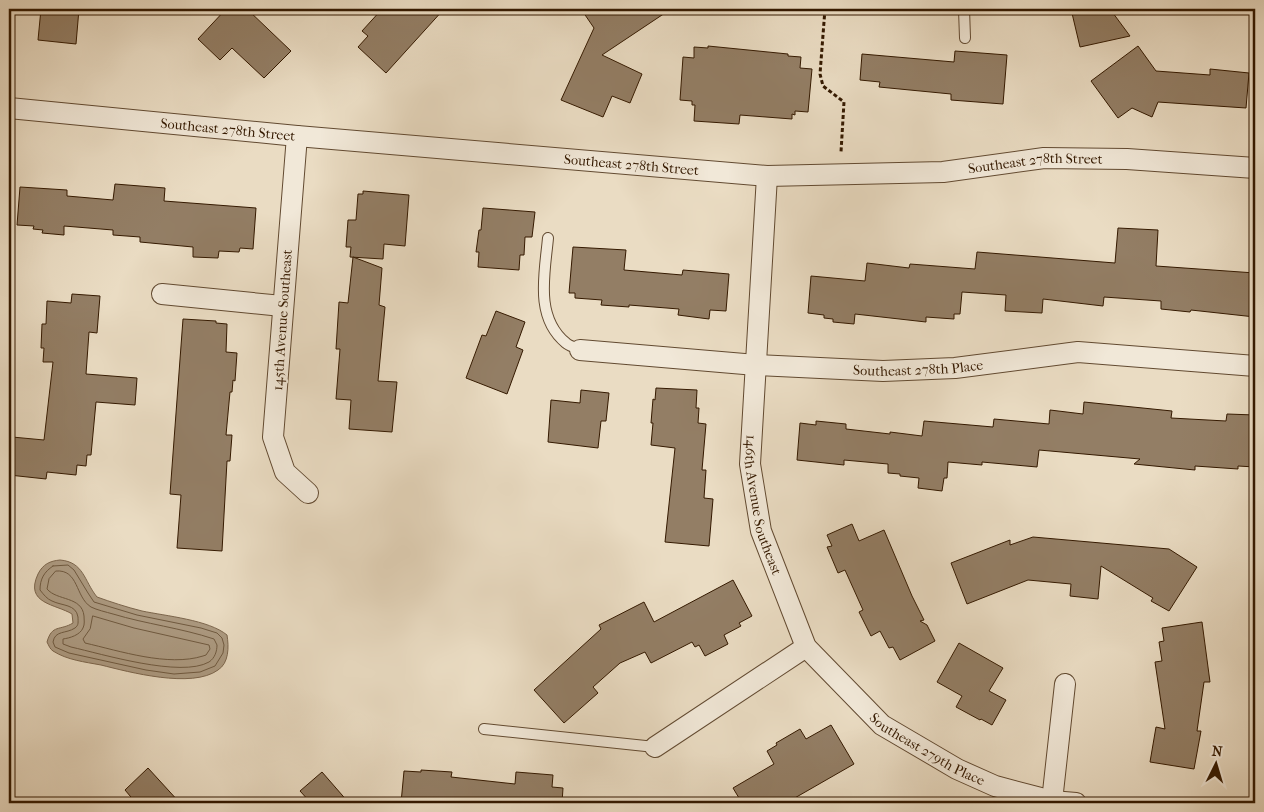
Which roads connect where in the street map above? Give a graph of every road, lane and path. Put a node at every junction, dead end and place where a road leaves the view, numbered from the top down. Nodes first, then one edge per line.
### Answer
1 (825, 9) edge
2 (964, 9) edge
3 (965, 38) dead end
4 (9, 108) edge
5 (297, 136) junction
6 (1255, 168) edge
7 (840, 174) junction
8 (767, 176) junction
9 (548, 238) dead end
10 (162, 294) dead end
11 (282, 306) junction
12 (580, 350) joint
13 (756, 364) junction
14 (1255, 366) edge
15 (308, 493) dead end
16 (806, 647) junction
17 (1065, 684) dead end
18 (484, 729) dead end
19 (655, 747) joint
20 (1052, 801) junction
21 (1076, 803) edge

1 - 7 path
2 - 3 lane
4 - 5 street, Southeast 278th Street
5 - 8 street, Southeast 278th Street
5 - 11 street, 145th Avenue Southeast
6 - 7 street, Southeast 278th Street
7 - 8 street, Southeast 278th Street
8 - 13 street, 146th Avenue Southeast
9 - 12 lane
10 - 11 street
11 - 15 street, 145th Avenue Southeast
12 - 13 street, Southeast 278th Place
13 - 14 street, Southeast 278th Place
13 - 16 street, 146th Avenue Southeast
16 - 19 street
16 - 20 street, Southeast 279th Place
17 - 20 street
18 - 19 lane
20 - 21 street, Southeast 279th Place

